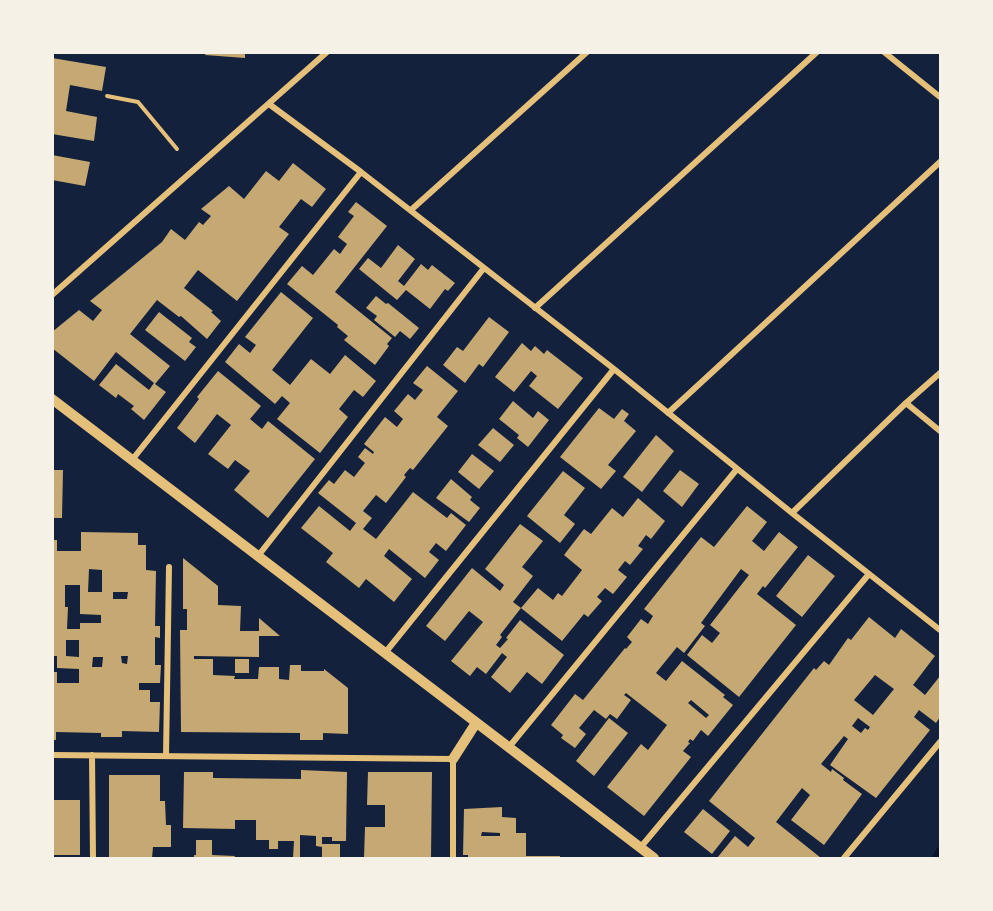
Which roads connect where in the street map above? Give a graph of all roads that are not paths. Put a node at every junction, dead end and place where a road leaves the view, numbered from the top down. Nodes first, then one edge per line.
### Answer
1 (327, 52) edge
2 (587, 52) edge
3 (817, 52) edge
4 (884, 52) edge
5 (940, 97) edge
6 (269, 104) junction
7 (940, 162) edge
8 (361, 172) junction
9 (411, 210) junction
10 (484, 268) junction
11 (52, 295) edge
12 (536, 308) junction
13 (614, 369) junction
14 (940, 373) edge
15 (52, 399) edge
16 (906, 403) junction
17 (668, 413) junction
18 (940, 431) edge
19 (132, 460) junction
20 (737, 469) junction
21 (792, 513) junction
22 (258, 556) junction
23 (169, 567) dead end
24 (869, 574) junction
25 (940, 630) edge
26 (385, 653) junction
27 (476, 723) junction
28 (940, 742) edge
29 (509, 747) junction
30 (52, 755) edge
31 (92, 755) junction
32 (166, 756) junction
33 (453, 759) junction
34 (647, 855) edge
35 (93, 858) edge
36 (453, 858) edge
37 (844, 858) edge

1 - 6 street
2 - 9 street
3 - 12 street
4 - 5 street
6 - 8 street
6 - 11 street
7 - 17 street
8 - 9 street
8 - 19 street
9 - 10 street
10 - 12 street
10 - 22 street
12 - 13 street
13 - 17 street
13 - 26 street
14 - 16 street
15 - 19 street
16 - 18 street
16 - 21 street
17 - 20 street
19 - 22 street
20 - 21 street
20 - 29 street
21 - 24 street
22 - 26 street
23 - 32 street
24 - 25 street
24 - 34 street
26 - 27 street
27 - 29 street
27 - 33 street
28 - 37 street
29 - 34 street
30 - 31 street
31 - 32 street
31 - 35 street
32 - 33 street
33 - 36 street

